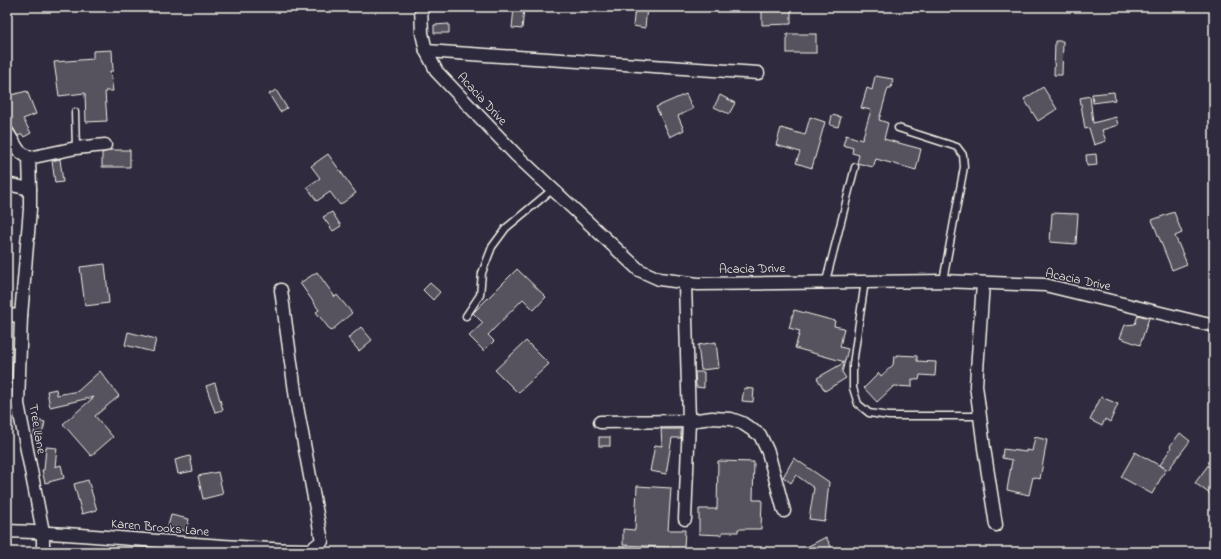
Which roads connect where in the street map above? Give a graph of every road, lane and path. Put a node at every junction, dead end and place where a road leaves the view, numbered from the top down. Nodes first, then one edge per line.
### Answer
1 (421, 7) edge
2 (426, 51) junction
3 (758, 73) dead end
4 (75, 112) dead end
5 (898, 128) dead end
6 (7, 132) edge
7 (106, 145) dead end
8 (76, 148) junction
9 (29, 158) junction
10 (855, 167) dead end
11 (7, 184) edge
12 (30, 189) junction
13 (553, 189) junction
14 (826, 281) junction
15 (866, 281) junction
16 (943, 281) junction
17 (685, 283) junction
18 (983, 283) junction
19 (281, 290) dead end
20 (7, 315) edge
21 (21, 316) junction
22 (466, 316) dead end
23 (1214, 326) edge
24 (980, 416) junction
25 (689, 421) junction
26 (600, 422) dead end
27 (784, 510) dead end
28 (685, 519) dead end
29 (996, 525) dead end
30 (7, 531) edge
31 (43, 532) junction
32 (43, 552) edge

1 - 2 street, Acacia Drive
2 - 3 street
2 - 13 street, Acacia Drive
4 - 8 lane
5 - 16 lane
6 - 9 street
7 - 8 street
8 - 9 street
9 - 12 street, Tree Lane
10 - 14 lane
11 - 12 street
12 - 21 street, Tree Lane
13 - 17 street, Acacia Drive
13 - 22 lane
14 - 15 street, Acacia Drive
14 - 17 street, Acacia Drive
15 - 16 street, Acacia Drive
15 - 24 lane
16 - 18 street, Acacia Drive
17 - 25 street
18 - 23 street, Acacia Drive
18 - 24 street
19 - 31 street, Karen Brooks Lane
20 - 21 street
21 - 31 street, Tree Lane
24 - 29 street
25 - 26 street
25 - 27 street
25 - 28 street
30 - 31 street, Karen Brooks Lane
31 - 32 street, Tree Lane

